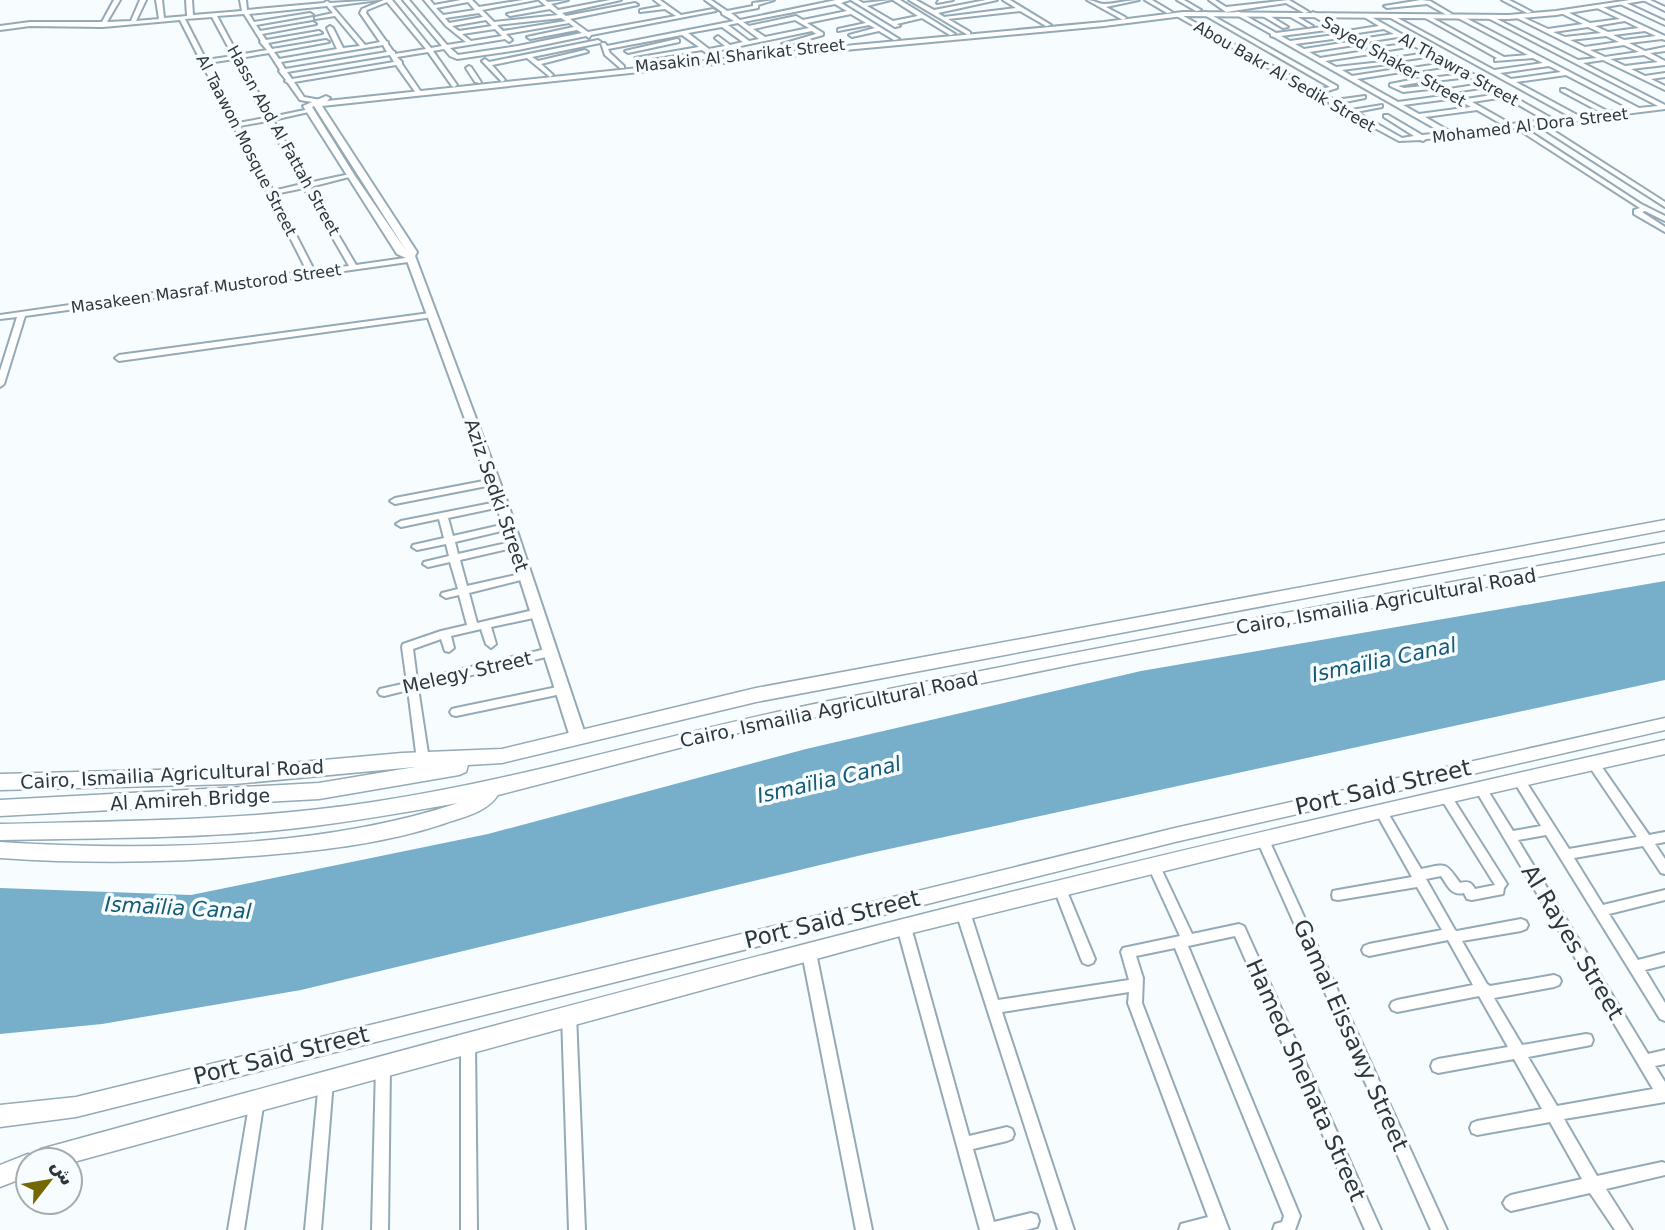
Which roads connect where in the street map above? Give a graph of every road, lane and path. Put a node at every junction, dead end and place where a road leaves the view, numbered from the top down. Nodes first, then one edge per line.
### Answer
1 (117, 0) edge
2 (143, 0) edge
3 (159, 0) edge
4 (189, 0) edge
5 (243, 0) edge
6 (271, 0) edge
7 (376, 0) edge
8 (388, 0) edge
9 (406, 0) edge
10 (427, 0) edge
11 (469, 0) edge
12 (533, 0) edge
13 (565, 0) edge
14 (618, 0) edge
15 (708, 0) edge
16 (771, 0) edge
17 (847, 0) edge
18 (854, 0) edge
19 (888, 0) edge
20 (896, 0) edge
21 (912, 0) edge
22 (950, 0) edge
23 (994, 0) edge
24 (1006, 0) edge
25 (1090, 0) edge
26 (1136, 0) edge
27 (1148, 0) edge
28 (1180, 0) edge
29 (1213, 0) edge
30 (1377, 0) edge
31 (1504, 0) edge
32 (1645, 0) edge
33 (343, 1) edge
34 (631, 1) edge
35 (937, 1) edge
36 (1286, 1) edge
37 (1426, 1) edge
38 (323, 2) edge
39 (662, 2) edge
40 (836, 2) junction
41 (1621, 2) edge
42 (298, 3) edge
43 (754, 4) edge
44 (442, 5) junction
45 (783, 5) dead end
46 (863, 5) junction
47 (904, 5) junction
48 (1101, 6) junction
49 (1387, 6) junction
50 (432, 7) junction
51 (1599, 7) junction
52 (273, 9) junction
53 (951, 9) junction
54 (1021, 9) junction
55 (1665, 9) edge
56 (478, 10) junction
57 (913, 10) junction
58 (1226, 10) junction
59 (555, 11) edge
60 (792, 11) junction
61 (873, 11) junction
62 (216, 12) junction
63 (245, 12) junction
64 (597, 12) junction
65 (728, 12) junction
66 (934, 12) junction
67 (1201, 12) junction
68 (1529, 12) junction
69 (1563, 12) junction
70 (714, 13) junction
71 (1172, 13) junction
72 (1237, 13) junction
73 (1309, 13) junction
74 (1401, 13) junction
75 (510, 14) dead end
76 (645, 14) junction
77 (694, 14) junction
78 (1263, 14) junction
79 (1289, 14) junction
80 (1450, 14) junction
81 (310, 15) dead end
82 (452, 15) junction
83 (677, 15) junction
84 (768, 15) junction
85 (857, 15) junction
86 (1364, 15) junction
87 (190, 16) junction
88 (924, 16) junction
89 (1391, 16) junction
90 (1425, 16) junction
91 (1518, 16) junction
92 (181, 17) junction
93 (339, 17) junction
94 (441, 17) junction
95 (882, 17) junction
96 (1460, 17) junction
97 (1489, 17) junction
98 (487, 18) junction
99 (604, 18) dead end
100 (820, 18) junction
101 (944, 18) junction
102 (1123, 18) junction
103 (160, 19) junction
104 (702, 20) junction
105 (799, 20) junction
106 (1625, 20) junction
107 (654, 21) junction
108 (739, 21) junction
109 (133, 22) junction
110 (1303, 22) junction
111 (775, 23) junction
112 (871, 23) junction
113 (1294, 23) dead end
114 (1665, 23) edge
115 (252, 24) junction
116 (720, 24) junction
117 (829, 24) junction
118 (103, 25) junction
119 (346, 25) junction
120 (448, 25) junction
121 (1048, 25) junction
122 (1589, 25) junction
123 (494, 26) junction
124 (610, 26) junction
125 (628, 26) junction
126 (710, 26) junction
127 (1310, 26) dead end
128 (662, 27) junction
129 (1285, 27) dead end
130 (1334, 27) junction
131 (1384, 27) junction
132 (0, 28) edge
133 (578, 28) junction
134 (749, 28) junction
135 (814, 29) junction
136 (880, 29) junction
137 (1644, 29) junction
138 (324, 30) junction
139 (1547, 31) junction
140 (682, 32) junction
141 (258, 33) junction
142 (353, 33) junction
143 (457, 33) junction
144 (968, 33) junction
145 (793, 34) junction
146 (952, 34) junction
147 (1346, 34) junction
148 (1607, 34) junction
149 (505, 35) junction
150 (587, 35) junction
151 (670, 35) junction
152 (1273, 35) junction
153 (1398, 35) junction
154 (335, 36) junction
155 (530, 37) dead end
156 (776, 37) junction
157 (690, 38) junction
158 (718, 38) dead end
159 (849, 38) junction
160 (1663, 38) edge
161 (896, 39) junction
162 (1565, 39) junction
163 (645, 40) junction
164 (765, 40) junction
165 (1360, 41) junction
166 (1504, 41) junction
167 (264, 42) junction
168 (326, 42) dead end
169 (598, 42) junction
170 (1624, 42) junction
171 (386, 43) junction
172 (746, 43) junction
173 (1288, 43) junction
174 (468, 44) junction
175 (785, 44) junction
176 (1415, 44) junction
177 (1476, 44) junction
178 (446, 46) junction
179 (625, 46) junction
180 (364, 47) junction
181 (730, 47) junction
182 (518, 48) junction
183 (607, 48) junction
184 (429, 49) junction
185 (1584, 49) junction
186 (1665, 49) edge
187 (706, 50) junction
188 (794, 50) junction
189 (270, 51) junction
190 (341, 51) junction
191 (1302, 51) junction
192 (1376, 51) junction
193 (584, 52) dead end
194 (1645, 53) junction
195 (394, 54) junction
196 (477, 54) junction
197 (1433, 54) junction
198 (1532, 56) junction
199 (238, 57) junction
200 (529, 57) junction
201 (638, 58) junction
202 (717, 58) junction
203 (1503, 59) junction
204 (1605, 59) junction
205 (1318, 60) junction
206 (1492, 60) dead end
207 (276, 61) junction
208 (1394, 61) junction
209 (205, 62) junction
210 (1577, 62) junction
211 (400, 63) junction
212 (537, 63) junction
213 (1665, 63) edge
214 (487, 64) junction
215 (1451, 64) junction
216 (1549, 64) junction
217 (648, 65) junction
218 (622, 67) junction
219 (469, 68) dead end
220 (1625, 68) junction
221 (1334, 69) junction
222 (1410, 70) junction
223 (282, 71) junction
224 (1494, 72) junction
225 (1567, 73) junction
226 (550, 75) junction
227 (1469, 75) junction
228 (1665, 75) edge
229 (1350, 78) junction
230 (1645, 78) junction
231 (502, 80) junction
232 (1428, 80) junction
233 (288, 81) junction
234 (1510, 81) junction
235 (478, 82) junction
236 (454, 85) junction
237 (1487, 85) junction
238 (1343, 86) dead end
239 (1439, 86) junction
240 (1335, 88) junction
241 (1665, 88) edge
242 (417, 90) junction
243 (1563, 90) dead end
244 (1447, 91) junction
245 (1313, 93) junction
246 (1506, 95) junction
247 (1456, 96) junction
248 (1363, 97) dead end
249 (1465, 101) junction
250 (324, 102) junction
251 (1331, 103) junction
252 (1396, 104) junction
253 (311, 106) junction
254 (1380, 106) dead end
255 (1477, 107) junction
256 (1665, 107) edge
257 (1639, 111) junction
258 (1348, 112) junction
259 (1386, 116) dead end
260 (1417, 116) junction
261 (1610, 116) junction
262 (271, 119) junction
263 (1582, 120) junction
264 (1555, 123) junction
265 (1540, 124) junction
266 (237, 125) junction
267 (1516, 127) junction
268 (1452, 135) junction
269 (1395, 138) joint
270 (1423, 139) junction
271 (349, 176) junction
272 (308, 186) junction
273 (272, 193) junction
274 (1665, 205) edge
275 (1649, 209) junction
276 (1665, 219) edge
277 (1665, 230) edge
278 (411, 257) junction
279 (354, 266) junction
280 (312, 273) junction
281 (22, 314) junction
282 (430, 315) junction
283 (0, 317) edge
284 (119, 358) dead end
285 (0, 384) edge
286 (494, 482) junction
287 (395, 501) dead end
288 (502, 505) junction
289 (443, 516) junction
290 (401, 524) dead end
291 (1665, 524) edge
292 (510, 526) junction
293 (449, 540) junction
294 (516, 544) junction
295 (417, 547) dead end
296 (1665, 548) edge
297 (455, 558) junction
298 (428, 564) dead end
299 (525, 576) junction
300 (463, 591) junction
301 (446, 595) dead end
302 (538, 613) junction
303 (479, 626) junction
304 (445, 634) junction
305 (491, 644) dead end
306 (449, 648) dead end
307 (551, 652) junction
308 (412, 685) junction
309 (796, 688) junction
310 (562, 690) junction
311 (384, 692) dead end
312 (756, 695) junction
313 (456, 712) dead end
314 (805, 712) junction
315 (759, 721) junction
316 (1665, 724) edge
317 (578, 737) junction
318 (1665, 747) edge
319 (502, 756) junction
320 (423, 760) junction
321 (1593, 763) junction
322 (1519, 780) junction
323 (0, 782) edge
324 (491, 789) junction
325 (1481, 789) junction
326 (1446, 797) junction
327 (0, 808) edge
328 (1381, 811) junction
329 (1550, 830) junction
330 (0, 832) edge
331 (1509, 836) junction
332 (1665, 837) edge
333 (1264, 840) junction
334 (1646, 840) junction
335 (0, 850) edge
336 (1565, 855) junction
337 (1154, 866) junction
338 (1665, 869) edge
339 (1420, 878) junction
340 (1060, 888) junction
341 (1338, 895) dead end
342 (1665, 895) edge
343 (1600, 911) junction
344 (963, 912) junction
345 (1521, 925) dead end
346 (904, 927) junction
347 (1453, 936) junction
348 (1183, 940) junction
349 (1369, 950) dead end
350 (809, 953) junction
351 (1088, 959) dead end
352 (1665, 959) edge
353 (1634, 967) junction
354 (1554, 981) dead end
355 (1135, 985) junction
356 (1485, 991) junction
357 (1397, 1006) dead end
358 (995, 1007) junction
359 (569, 1015) junction
360 (1665, 1015) edge
361 (1586, 1040) dead end
362 (468, 1043) junction
363 (1520, 1052) junction
364 (1665, 1057) edge
365 (1645, 1061) junction
366 (383, 1066) junction
367 (1438, 1066) dead end
368 (326, 1081) junction
369 (1665, 1094) edge
370 (257, 1100) junction
371 (1555, 1114) junction
372 (0, 1116) edge
373 (1477, 1128) dead end
374 (1007, 1134) dead end
375 (964, 1144) junction
376 (84, 1148) edge
377 (1662, 1169) dead end
378 (1594, 1184) junction
379 (1511, 1203) dead end
380 (1031, 1221) dead end
381 (1220, 1226) edge
382 (236, 1230) edge
383 (313, 1230) edge
384 (380, 1230) edge
385 (469, 1230) edge
386 (577, 1230) edge
387 (864, 1230) edge
388 (990, 1230) edge
389 (1066, 1230) edge
390 (1187, 1230) edge
391 (1281, 1230) edge
392 (1373, 1230) edge
393 (1439, 1230) edge
394 (1624, 1230) edge

1 - 118 street
2 - 109 street
3 - 103 street
4 - 87 street
5 - 63 street
6 - 52 street
7 - 33 street
8 - 171 street
8 - 184 street
9 - 178 street
10 - 50 street
11 - 44 street
11 - 56 street
12 - 56 street
13 - 59 street
14 - 59 street
15 - 65 street
16 - 43 street
17 - 40 street
18 - 46 street
19 - 46 street
20 - 47 street
21 - 66 street
22 - 35 street
23 - 53 street
24 - 54 street
25 - 48 street
26 - 48 street
27 - 71 street, Abou Bakr Al Sedik Street
28 - 67 street
29 - 58 street
30 - 49 street
31 - 68 street
32 - 41 street
32 - 55 street
33 - 38 street
34 - 64 street
34 - 76 street
35 - 53 street
36 - 58 street
36 - 73 street, Sayed Shaker Street
37 - 49 street
37 - 80 street
38 - 42 street
38 - 93 street
39 - 76 street
39 - 83 street
40 - 60 street
40 - 85 street
41 - 51 street
41 - 68 street
41 - 114 street
42 - 52 street
43 - 65 street
43 - 84 street
44 - 50 street
44 - 82 street
45 - 60 street
46 - 61 street
47 - 57 street
47 - 61 street
48 - 102 street
49 - 74 street
50 - 94 street
51 - 69 street
51 - 106 street
52 - 63 street
53 - 66 street
54 - 101 street
54 - 121 street
56 - 82 street
56 - 98 street
57 - 88 street
57 - 95 street
58 - 67 street
58 - 73 street
59 - 64 street
59 - 75 street
59 - 123 street
59 - 133 street
59 - 149 street
60 - 84 street
60 - 105 street
61 - 85 street
61 - 95 street
62 - 63 street
62 - 87 street
62 - 199 street, Hassn Abd Al Fattah Street
63 - 115 street
64 - 99 street
65 - 70 street
65 - 108 street
66 - 101 street
67 - 71 street
67 - 72 street
67 - 240 street
68 - 80 street
69 - 91 street
69 - 122 street
70 - 77 street
70 - 83 street
71 - 102 street, Masakin Al Sharikat Street
71 - 159 street, Masakin Al Sharikat Street
71 - 245 street, Abou Bakr Al Sedik Street
72 - 78 street
72 - 152 street
73 - 74 street
73 - 79 street
73 - 86 street
73 - 130 street, Sayed Shaker Street
74 - 80 street
76 - 107 street
76 - 124 street
77 - 83 street
77 - 104 street
78 - 79 street
78 - 129 street
79 - 110 street
81 - 115 street
82 - 94 street
83 - 107 street
84 - 108 street
85 - 100 street
85 - 112 street
85 - 117 street
86 - 89 street
86 - 131 street, Al Thawra Street
87 - 92 street
88 - 95 street
88 - 146 street
89 - 90 street
89 - 224 street
90 - 96 street
90 - 177 street
91 - 97 street
91 - 139 street
92 - 103 street
92 - 209 street, Al Taawon Mosque Street
93 - 119 street
93 - 141 street
94 - 120 street
96 - 97 street
96 - 166 street
97 - 210 street
98 - 120 street
98 - 123 street
100 - 105 street
100 - 117 street
101 - 144 street
102 - 121 street, Masakin Al Sharikat Street
103 - 109 street
104 - 126 street
104 - 128 street
105 - 111 street
105 - 135 street
106 - 122 street
106 - 137 street
107 - 125 street
107 - 128 street
108 - 116 street
108 - 134 street
109 - 118 street
110 - 113 street
110 - 127 street
111 - 134 street
111 - 145 street
112 - 136 street
112 - 159 street
115 - 141 street
116 - 126 street
116 - 172 street
117 - 159 street
118 - 132 street
119 - 138 street
119 - 142 street
120 - 143 street
121 - 144 street, Masakin Al Sharikat Street
122 - 139 street
122 - 148 street
123 - 143 street
123 - 149 street
124 - 125 street
124 - 150 street
124 - 179 street
125 - 163 street
126 - 140 street
128 - 151 street
130 - 147 street, Sayed Shaker Street
130 - 152 street
131 - 147 street
131 - 153 street, Al Thawra Street
133 - 150 street
133 - 155 street
134 - 164 street
135 - 145 street
135 - 175 street
136 - 159 street
136 - 161 street
137 - 148 street
137 - 160 street
138 - 154 street
138 - 167 street
139 - 162 street
140 - 151 street
140 - 157 street
141 - 167 street
142 - 154 street
142 - 180 street
143 - 174 street
144 - 146 street, Masakin Al Sharikat Street
145 - 156 street
146 - 161 street, Masakin Al Sharikat Street
147 - 165 street, Sayed Shaker Street
147 - 173 street
148 - 162 street
148 - 170 street
149 - 174 street
149 - 182 street
150 - 169 street
150 - 182 street
151 - 163 street
152 - 173 street
153 - 165 street
153 - 176 street, Al Thawra Street
154 - 190 street
156 - 164 street
156 - 175 street
157 - 179 street
157 - 187 street
158 - 181 street
159 - 161 street, Masakin Al Sharikat Street
159 - 188 street, Masakin Al Sharikat Street
159 - 242 street, Masakin Al Sharikat Street
160 - 170 street
162 - 185 street
163 - 179 street
164 - 172 street
165 - 191 street
165 - 192 street, Sayed Shaker Street
166 - 177 street
166 - 198 street
167 - 189 street
168 - 189 street
169 - 183 street
169 - 200 street
170 - 185 street
170 - 194 street
171 - 180 street
171 - 195 street
172 - 181 street
173 - 191 street
174 - 178 street
175 - 188 street
176 - 192 street
176 - 197 street, Al Thawra Street
177 - 203 street
178 - 184 street
178 - 196 street
179 - 183 street
179 - 201 street
180 - 190 street
181 - 187 street
182 - 196 street
182 - 200 street
183 - 218 street
184 - 195 street
184 - 236 street
185 - 204 street
186 - 194 street
187 - 201 street
187 - 202 street
188 - 202 street, Masakin Al Sharikat Street
189 - 199 street
189 - 207 street
190 - 207 street
191 - 205 street
192 - 205 street
192 - 208 street, Sayed Shaker Street
193 - 212 street
194 - 204 street
194 - 213 street
195 - 211 street
195 - 223 street
196 - 214 street
197 - 208 street
197 - 215 street, Al Thawra Street
198 - 203 street
198 - 216 street
199 - 209 street
199 - 262 street, Hassn Abd Al Fattah Street
200 - 212 street
200 - 214 street
201 - 217 street
202 - 217 street, Masakin Al Sharikat Street
203 - 206 street
204 - 210 street
204 - 220 street
205 - 221 street
207 - 223 street
208 - 221 street
208 - 222 street, Sayed Shaker Street
209 - 266 street, Al Taawon Mosque Street
210 - 256 street
211 - 233 street
211 - 242 street
212 - 226 street
213 - 220 street
214 - 231 street
215 - 222 street
215 - 227 street, Al Thawra Street
216 - 224 street
216 - 225 street
217 - 218 street, Masakin Al Sharikat Street
218 - 226 street, Masakin Al Sharikat Street
219 - 235 street
220 - 230 street
221 - 229 street
222 - 229 street
222 - 232 street, Sayed Shaker Street
223 - 233 street
224 - 234 street
225 - 234 street
225 - 257 street
226 - 231 street, Masakin Al Sharikat Street
227 - 232 street
227 - 237 street, Al Thawra Street
228 - 230 street
229 - 252 street
230 - 241 street
231 - 235 street, Masakin Al Sharikat Street
232 - 239 street, Sayed Shaker Street
232 - 239 street
233 - 253 street
234 - 263 street
235 - 236 street, Masakin Al Sharikat Street
236 - 242 street, Masakin Al Sharikat Street
237 - 244 street
237 - 246 street, Al Thawra Street
238 - 240 street
239 - 244 street, Sayed Shaker Street
240 - 245 street
242 - 250 street, Masakin Al Sharikat Street
242 - 253 street, Masakin Al Sharikat Street
243 - 261 street
244 - 247 street, Sayed Shaker Street
245 - 251 street, Abou Bakr Al Sedik Street
246 - 249 street
246 - 264 street, Al Thawra Street
247 - 249 street, Sayed Shaker Street
247 - 252 street
248 - 251 street
249 - 255 street, Sayed Shaker Street
250 - 253 street
250 - 278 street, Aziz Sedki Street
251 - 258 street, Abou Bakr Al Sedik Street
252 - 260 street
253 - 262 street
253 - 271 street
254 - 258 street
255 - 260 street
255 - 267 street, Sayed Shaker Street
256 - 257 street, Mohamed Al Dora Street
257 - 261 street, Mohamed Al Dora Street
258 - 269 street, Abou Bakr Al Sedik Street
259 - 270 street
260 - 268 street
261 - 263 street, Mohamed Al Dora Street
262 - 266 street
262 - 272 street, Hassn Abd Al Fattah Street
263 - 264 street, Mohamed Al Dora Street
264 - 265 street, Mohamed Al Dora Street
265 - 267 street, Mohamed Al Dora Street
265 - 274 street
266 - 273 street, Al Taawon Mosque Street
267 - 268 street, Mohamed Al Dora Street
267 - 275 street, Sayed Shaker Street
268 - 270 street, Mohamed Al Dora Street
269 - 270 street, Mohamed Al Dora Street
271 - 272 street
271 - 278 street
272 - 273 street
272 - 279 street, Hassn Abd Al Fattah Street
273 - 280 street, Al Taawon Mosque Street
275 - 276 street, Sayed Shaker Street
275 - 277 street
278 - 279 street, Masakeen Masraf Mustorod Street
278 - 282 street, Aziz Sedki Street
279 - 280 street, Masakeen Masraf Mustorod Street
280 - 281 street, Masakeen Masraf Mustorod Street
281 - 283 street, Masakeen Masraf Mustorod Street
281 - 285 street
282 - 284 street
282 - 286 street, Aziz Sedki Street
286 - 287 street
286 - 288 street, Aziz Sedki Street
288 - 289 street
288 - 292 street, Aziz Sedki Street
289 - 290 street
289 - 293 street
291 - 309 main road, Cairo, Ismailia Agricultural Road
292 - 293 street
292 - 294 street, Aziz Sedki Street
293 - 295 street
293 - 297 street
294 - 297 street
294 - 299 street, Aziz Sedki Street
296 - 314 main road, Cairo, Ismailia Agricultural Road
297 - 298 street
297 - 300 street
299 - 300 street
299 - 302 street, Aziz Sedki Street
300 - 301 street
300 - 303 street
302 - 303 street
302 - 307 street, Aziz Sedki Street
303 - 304 street
303 - 305 street
304 - 306 street
304 - 308 street
307 - 308 street, Melegy Street
307 - 310 street, Aziz Sedki Street
308 - 311 street, Melegy Street
308 - 320 street
309 - 312 main road, Cairo, Ismailia Agricultural Road
309 - 314 main road
310 - 313 street
310 - 317 street, Aziz Sedki Street
312 - 315 main road
312 - 317 main road, Cairo, Ismailia Agricultural Road
314 - 315 main road, Cairo, Ismailia Agricultural Road
315 - 324 main road, Cairo, Ismailia Agricultural Road
316 - 372 main road, Port Said Street
317 - 319 main road, Cairo, Ismailia Agricultural Road
318 - 321 main road, Port Said Street
319 - 320 main road, Cairo, Ismailia Agricultural Road
319 - 327 main road, Al Amireh Bridge
320 - 323 main road, Cairo, Ismailia Agricultural Road
321 - 322 main road, Port Said Street
321 - 334 street
322 - 325 main road, Port Said Street
322 - 329 street
324 - 330 main road, Al Amireh Bridge
324 - 335 main road, Cairo, Ismailia Agricultural Road
325 - 326 main road, Port Said Street
325 - 331 street, Al Rayes Street
326 - 328 main road, Port Said Street
326 - 339 street
328 - 333 main road, Port Said Street
328 - 339 street
329 - 331 street
329 - 336 street
331 - 365 street, Al Rayes Street
332 - 334 street
333 - 337 main road, Port Said Street
333 - 393 street, Gamal Eissawy Street
334 - 336 street
334 - 338 street
336 - 343 street
337 - 340 main road, Port Said Street
337 - 348 street
339 - 341 street
339 - 347 street
340 - 344 main road, Port Said Street
340 - 351 street
342 - 343 street
343 - 353 street
344 - 346 main road, Port Said Street
344 - 358 street
345 - 347 street
346 - 350 main road, Port Said Street
346 - 375 street
347 - 349 street
347 - 356 street
348 - 355 street
348 - 391 street
348 - 392 street, Hamed Shehata Street
350 - 359 main road, Port Said Street
350 - 387 street
352 - 353 street
353 - 360 street
354 - 356 street
355 - 358 street
355 - 381 street
356 - 357 street
356 - 363 street
358 - 389 street
359 - 362 main road, Port Said Street
359 - 386 street
361 - 363 street
362 - 366 main road, Port Said Street
362 - 385 street
363 - 367 street
363 - 371 street
364 - 365 street
365 - 369 street, Al Rayes Street
366 - 368 main road, Port Said Street
366 - 384 street
368 - 370 main road, Port Said Street
368 - 383 street
369 - 371 street
370 - 376 main road, Port Said Street
370 - 382 street
371 - 373 street
371 - 378 street
374 - 375 street
375 - 388 street
377 - 378 street
378 - 379 street
378 - 394 street
380 - 388 street
381 - 390 street

